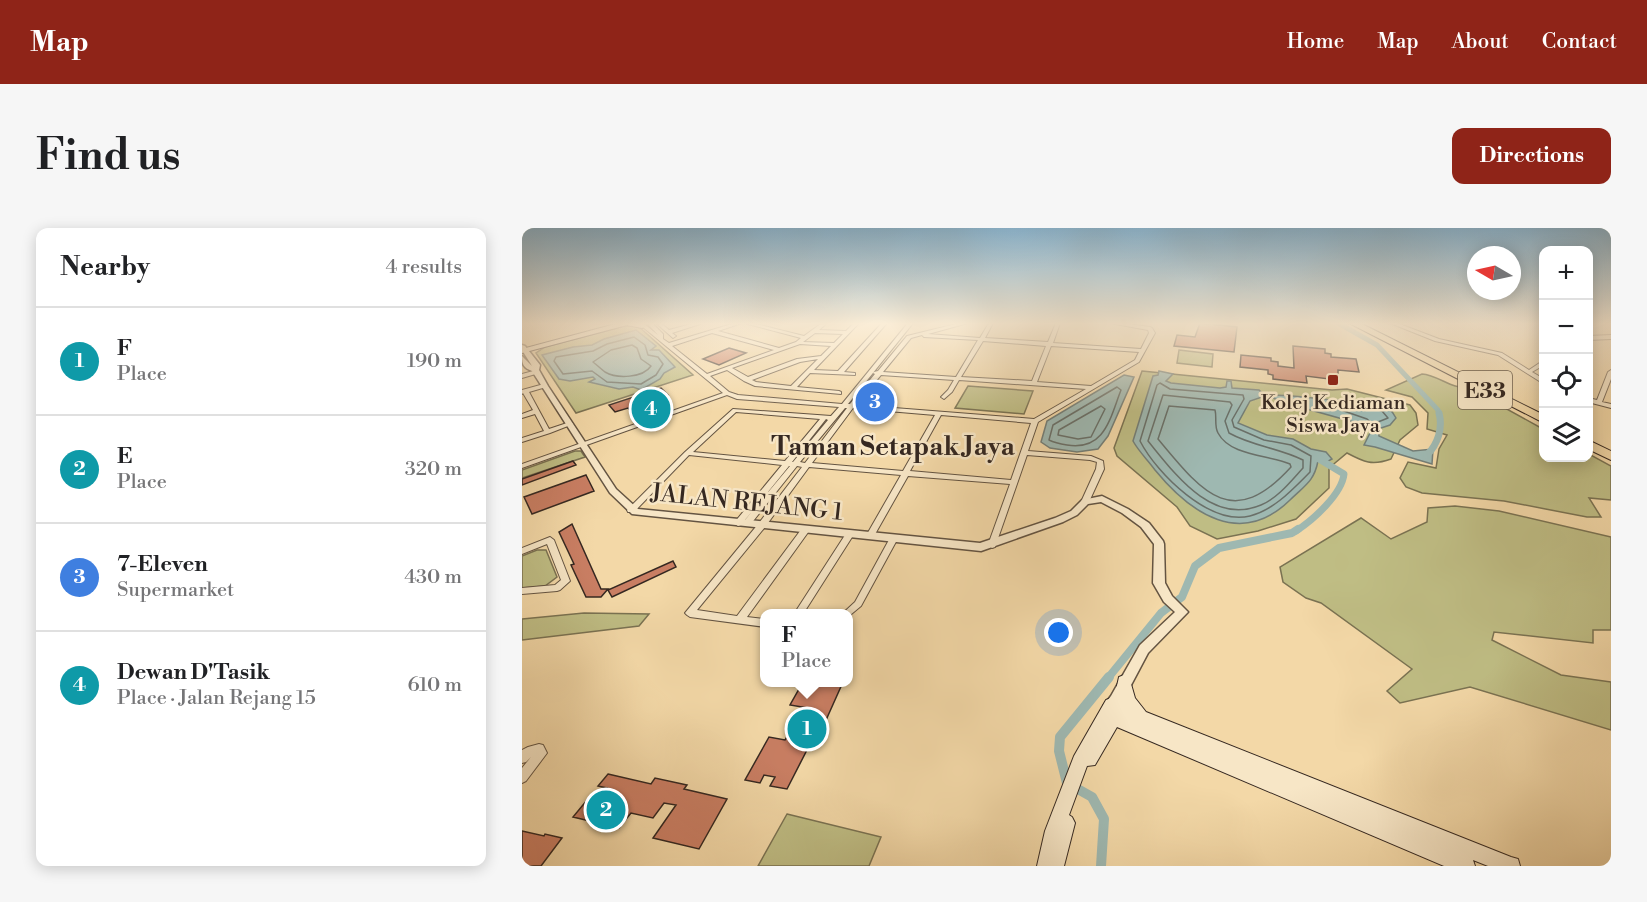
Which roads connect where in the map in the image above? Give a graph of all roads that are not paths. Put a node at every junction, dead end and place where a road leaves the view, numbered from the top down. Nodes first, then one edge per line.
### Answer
1 (524, 352) edge
2 (1143, 352) edge
3 (678, 353) edge
4 (773, 353) edge
5 (827, 353) edge
6 (858, 353) edge
7 (886, 353) edge
8 (896, 353) edge
9 (972, 353) edge
10 (1046, 353) edge
11 (1419, 353) edge
12 (1420, 353) edge
13 (1494, 353) edge
14 (823, 357) junction
15 (1430, 358) junction
16 (1539, 365) edge
17 (729, 369) junction
18 (536, 371) junction
19 (809, 371) junction
20 (870, 372) junction
21 (1529, 372) junction
22 (1611, 372) edge
23 (840, 373) junction
24 (880, 373) junction
25 (853, 374) dead end
26 (522, 376) edge
27 (706, 376) junction
28 (957, 378) junction
29 (1539, 379) edge
30 (746, 380) junction
31 (1034, 384) junction
32 (544, 386) junction
33 (1091, 387) junction
34 (792, 388) junction
35 (524, 392) edge
36 (727, 393) junction
37 (839, 393) dead end
38 (944, 397) dead end
39 (1593, 401) edge
40 (1599, 403) junction
41 (842, 406) junction
42 (852, 406) junction
43 (1611, 406) edge
44 (536, 411) junction
45 (1539, 412) edge
46 (939, 414) junction
47 (522, 416) edge
48 (1539, 417) edge
49 (828, 418) junction
50 (1035, 420) junction
51 (570, 424) junction
52 (548, 432) junction
53 (522, 440) edge
54 (1593, 441) edge
55 (583, 444) junction
56 (1593, 447) edge
57 (1611, 450) edge
58 (687, 453) junction
59 (1023, 453) junction
60 (1611, 456) edge
61 (790, 464) junction
62 (807, 465) junction
63 (522, 466) edge
64 (905, 473) junction
65 (1013, 482) junction
66 (1087, 497) junction
67 (631, 510) junction
68 (743, 523) junction
69 (762, 525) junction
70 (806, 529) junction
71 (850, 534) junction
72 (870, 536) junction
73 (894, 538) junction
74 (992, 545) junction
75 (522, 551) edge
76 (522, 591) edge
77 (801, 609) edge
78 (852, 609) edge
79 (740, 619) junction
80 (760, 621) edge
81 (1124, 681) junction
82 (1112, 709) junction
83 (1142, 724) junction
84 (1101, 740) junction
85 (522, 758) edge
86 (522, 777) edge
87 (1074, 788) junction
88 (1053, 864) edge
89 (1466, 866) edge
90 (1511, 866) edge

1 - 18 street, JALAN REJANG 1
2 - 33 street
3 - 27 street
4 - 17 street
5 - 14 street
6 - 23 street
7 - 20 street
8 - 24 street
9 - 28 street
10 - 31 street
11 - 15 highway, E33
12 - 15 highway, E33
13 - 21 street
14 - 19 street
14 - 30 street
15 - 45 highway, E33
15 - 48 highway, E33
16 - 21 street
17 - 27 street
17 - 30 street
18 - 26 street
18 - 32 street, JALAN REJANG 1
19 - 23 street
19 - 34 street
20 - 24 street
20 - 41 street
21 - 29 street
22 - 40 street
23 - 25 street
24 - 28 street
24 - 42 street
27 - 36 street
28 - 31 street
28 - 38 street
30 - 34 street
31 - 33 street
32 - 35 street
32 - 51 street, JALAN REJANG 1
33 - 50 street
34 - 37 street
35 - 44 street
36 - 41 street
36 - 55 street
39 - 40 street
40 - 43 street
41 - 42 street
41 - 49 street
42 - 46 street
42 - 62 street
44 - 47 street
44 - 52 street
46 - 50 street
46 - 64 street
49 - 58 street
49 - 61 street
50 - 59 street
51 - 52 street
51 - 55 street, JALAN REJANG 1
52 - 53 street
54 - 57 highway
55 - 63 street
55 - 67 street, JALAN REJANG 1
56 - 60 highway
58 - 61 street
58 - 67 street
59 - 65 street
59 - 66 street
61 - 62 street
61 - 68 street
62 - 64 street
62 - 69 street
64 - 65 street
64 - 72 street
65 - 74 street
66 - 74 street
66 - 81 street
67 - 68 street, JALAN REJANG 1
68 - 69 street, JALAN REJANG 1
69 - 70 street, JALAN REJANG 1
69 - 79 street
70 - 71 street, JALAN REJANG 1
70 - 79 street
71 - 72 street, JALAN REJANG 1
71 - 77 street
72 - 73 street, JALAN REJANG 1
73 - 74 street, JALAN REJANG 1
73 - 78 street
75 - 76 street
79 - 80 street
81 - 82 street
81 - 83 main road
82 - 83 main road
82 - 84 main road
82 - 87 main road
83 - 84 main road
83 - 89 main road
83 - 90 main road
84 - 87 main road
85 - 86 street
87 - 88 main road

